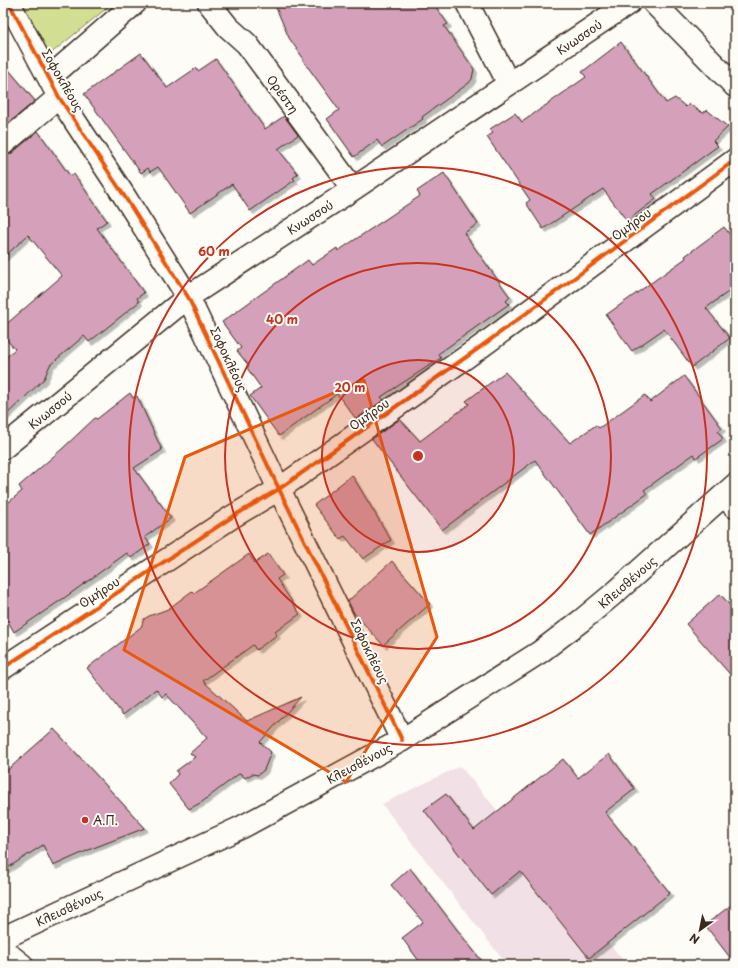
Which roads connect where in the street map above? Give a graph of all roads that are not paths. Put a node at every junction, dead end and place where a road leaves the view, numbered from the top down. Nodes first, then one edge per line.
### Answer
1 (8, 3) edge
2 (135, 3) edge
3 (209, 3) edge
4 (467, 3) edge
5 (629, 3) edge
6 (654, 3) edge
7 (49, 78) junction
8 (509, 84) junction
9 (735, 86) edge
10 (59, 97) junction
11 (3, 144) edge
12 (735, 160) edge
13 (353, 189) junction
14 (188, 297) junction
15 (3, 448) edge
16 (279, 489) junction
17 (731, 496) edge
18 (3, 668) edge
19 (402, 740) junction
20 (3, 938) edge
21 (3, 950) edge
22 (22, 965) edge

1 - 7 street, Σοφοκλέους
2 - 7 street
3 - 13 street, Ορέστη
4 - 8 street
5 - 8 street, Κνωσσού
6 - 9 street
7 - 10 street, Σοφοκλέους
8 - 13 street, Κνωσσού
10 - 11 street
10 - 14 street, Σοφοκλέους
12 - 16 street, Ομήρου
13 - 14 street, Κνωσσού
14 - 15 street, Κνωσσού
14 - 16 street, Σοφοκλέους
16 - 18 street, Ομήρου
16 - 19 street, Σοφοκλέους
17 - 19 street, Κλεισθένους
19 - 20 street, Κλεισθένους
21 - 22 street

